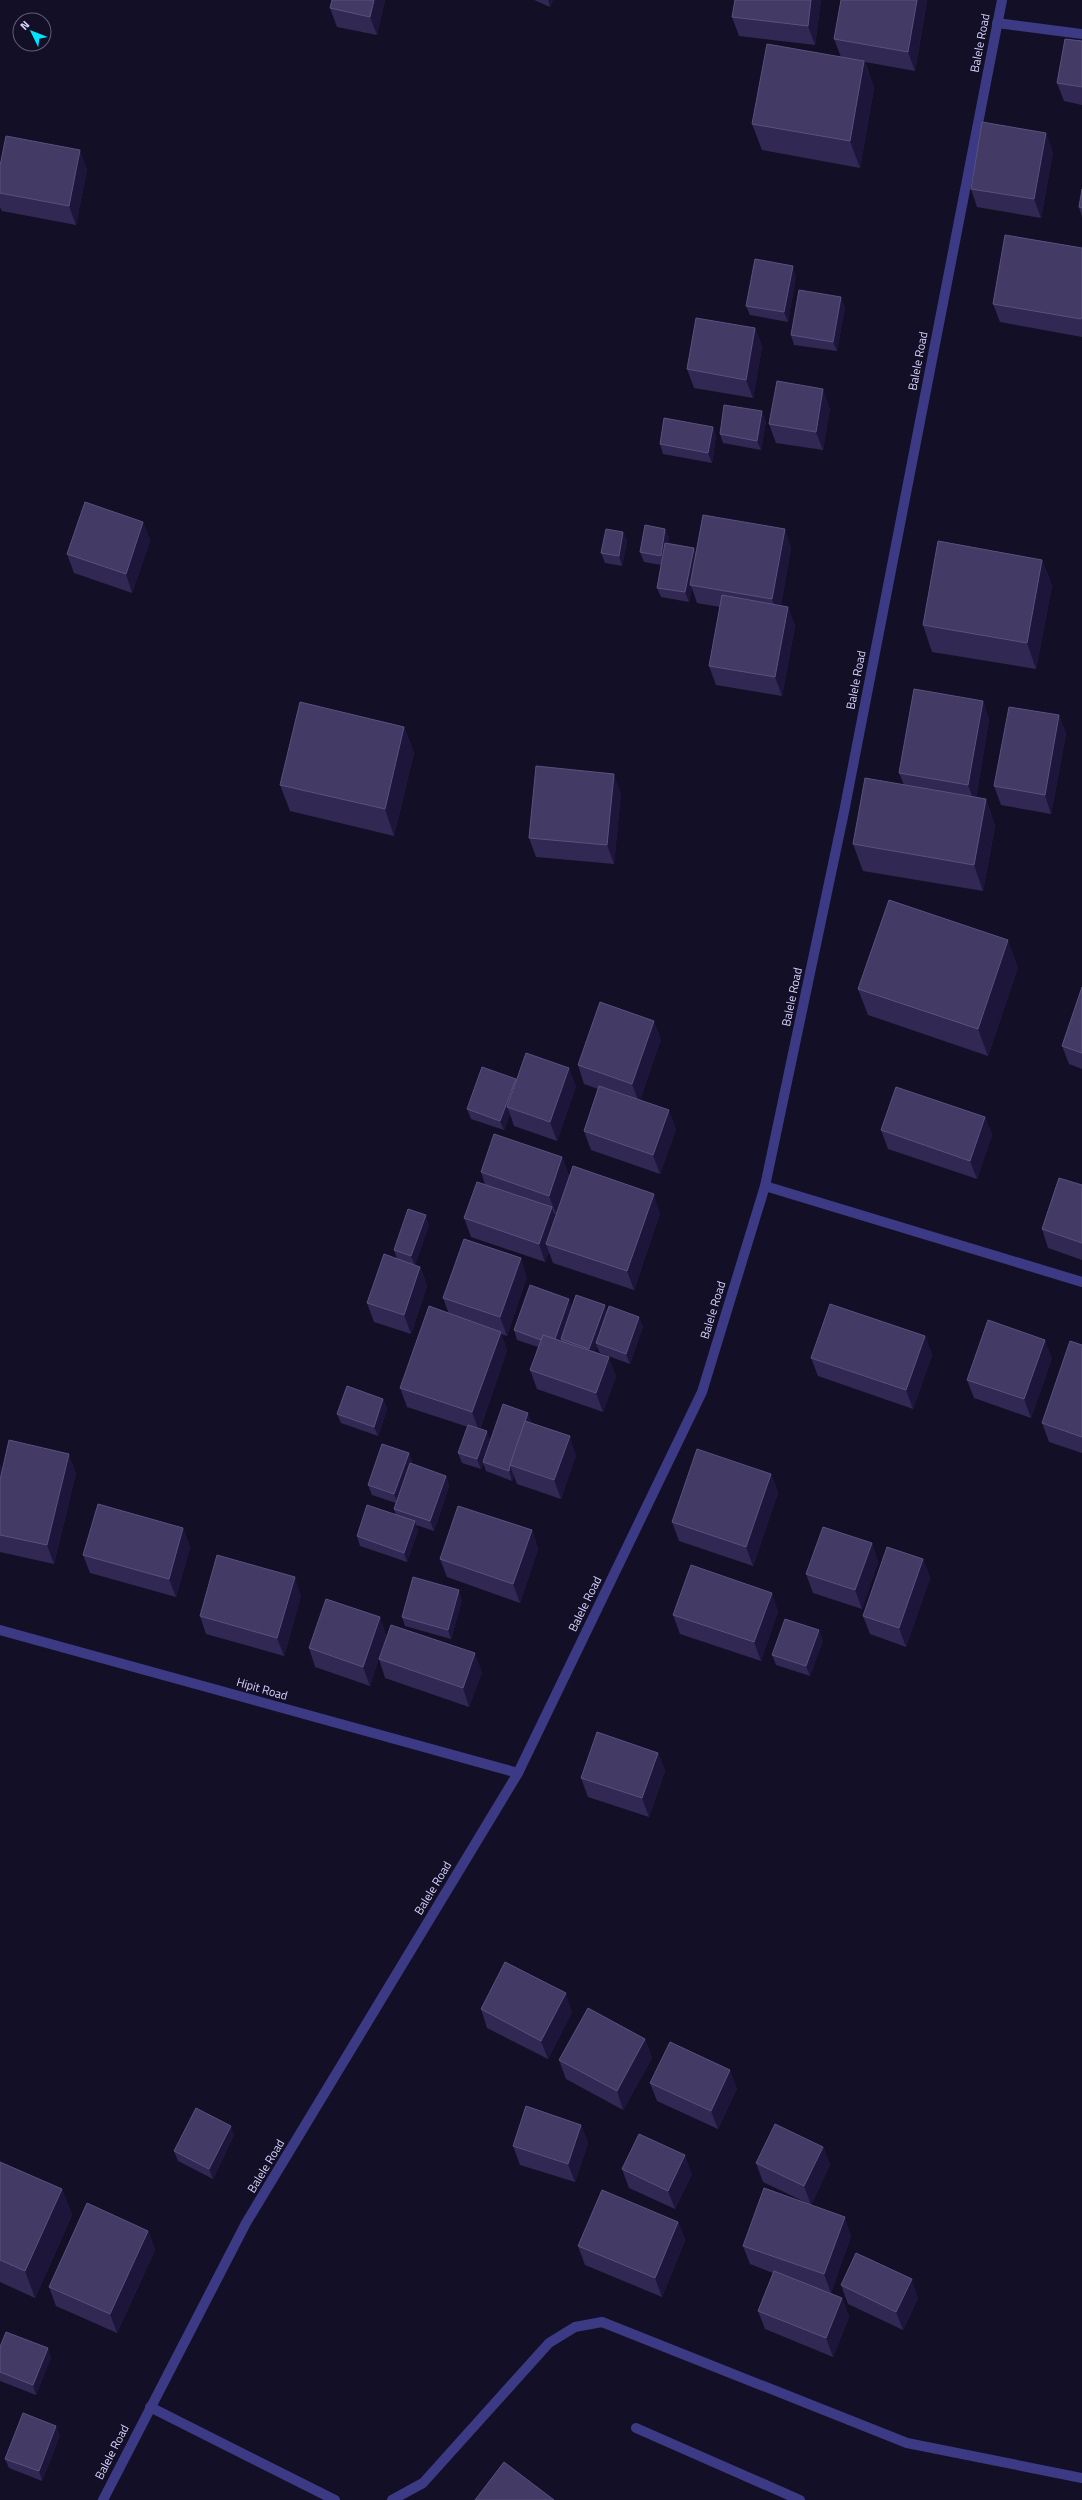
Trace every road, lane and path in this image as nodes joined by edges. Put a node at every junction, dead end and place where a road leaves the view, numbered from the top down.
1 (1002, 0) edge
2 (997, 23) junction
3 (1082, 34) edge
4 (765, 1186) junction
5 (1082, 1282) edge
6 (0, 1630) edge
7 (518, 1773) junction
8 (150, 2406) junction
9 (636, 2428) dead end
10 (1082, 2478) edge
11 (789, 2498) edge
12 (103, 2500) edge
13 (335, 2500) edge
14 (392, 2500) edge
15 (800, 2500) edge

1 - 2 street, Balele Road
2 - 3 street
2 - 4 street, Balele Road
4 - 5 street
4 - 7 street, Balele Road
6 - 7 street, Hipit Road
7 - 8 street, Balele Road
8 - 12 street, Balele Road
8 - 13 street
9 - 11 street
10 - 14 street
11 - 15 street

